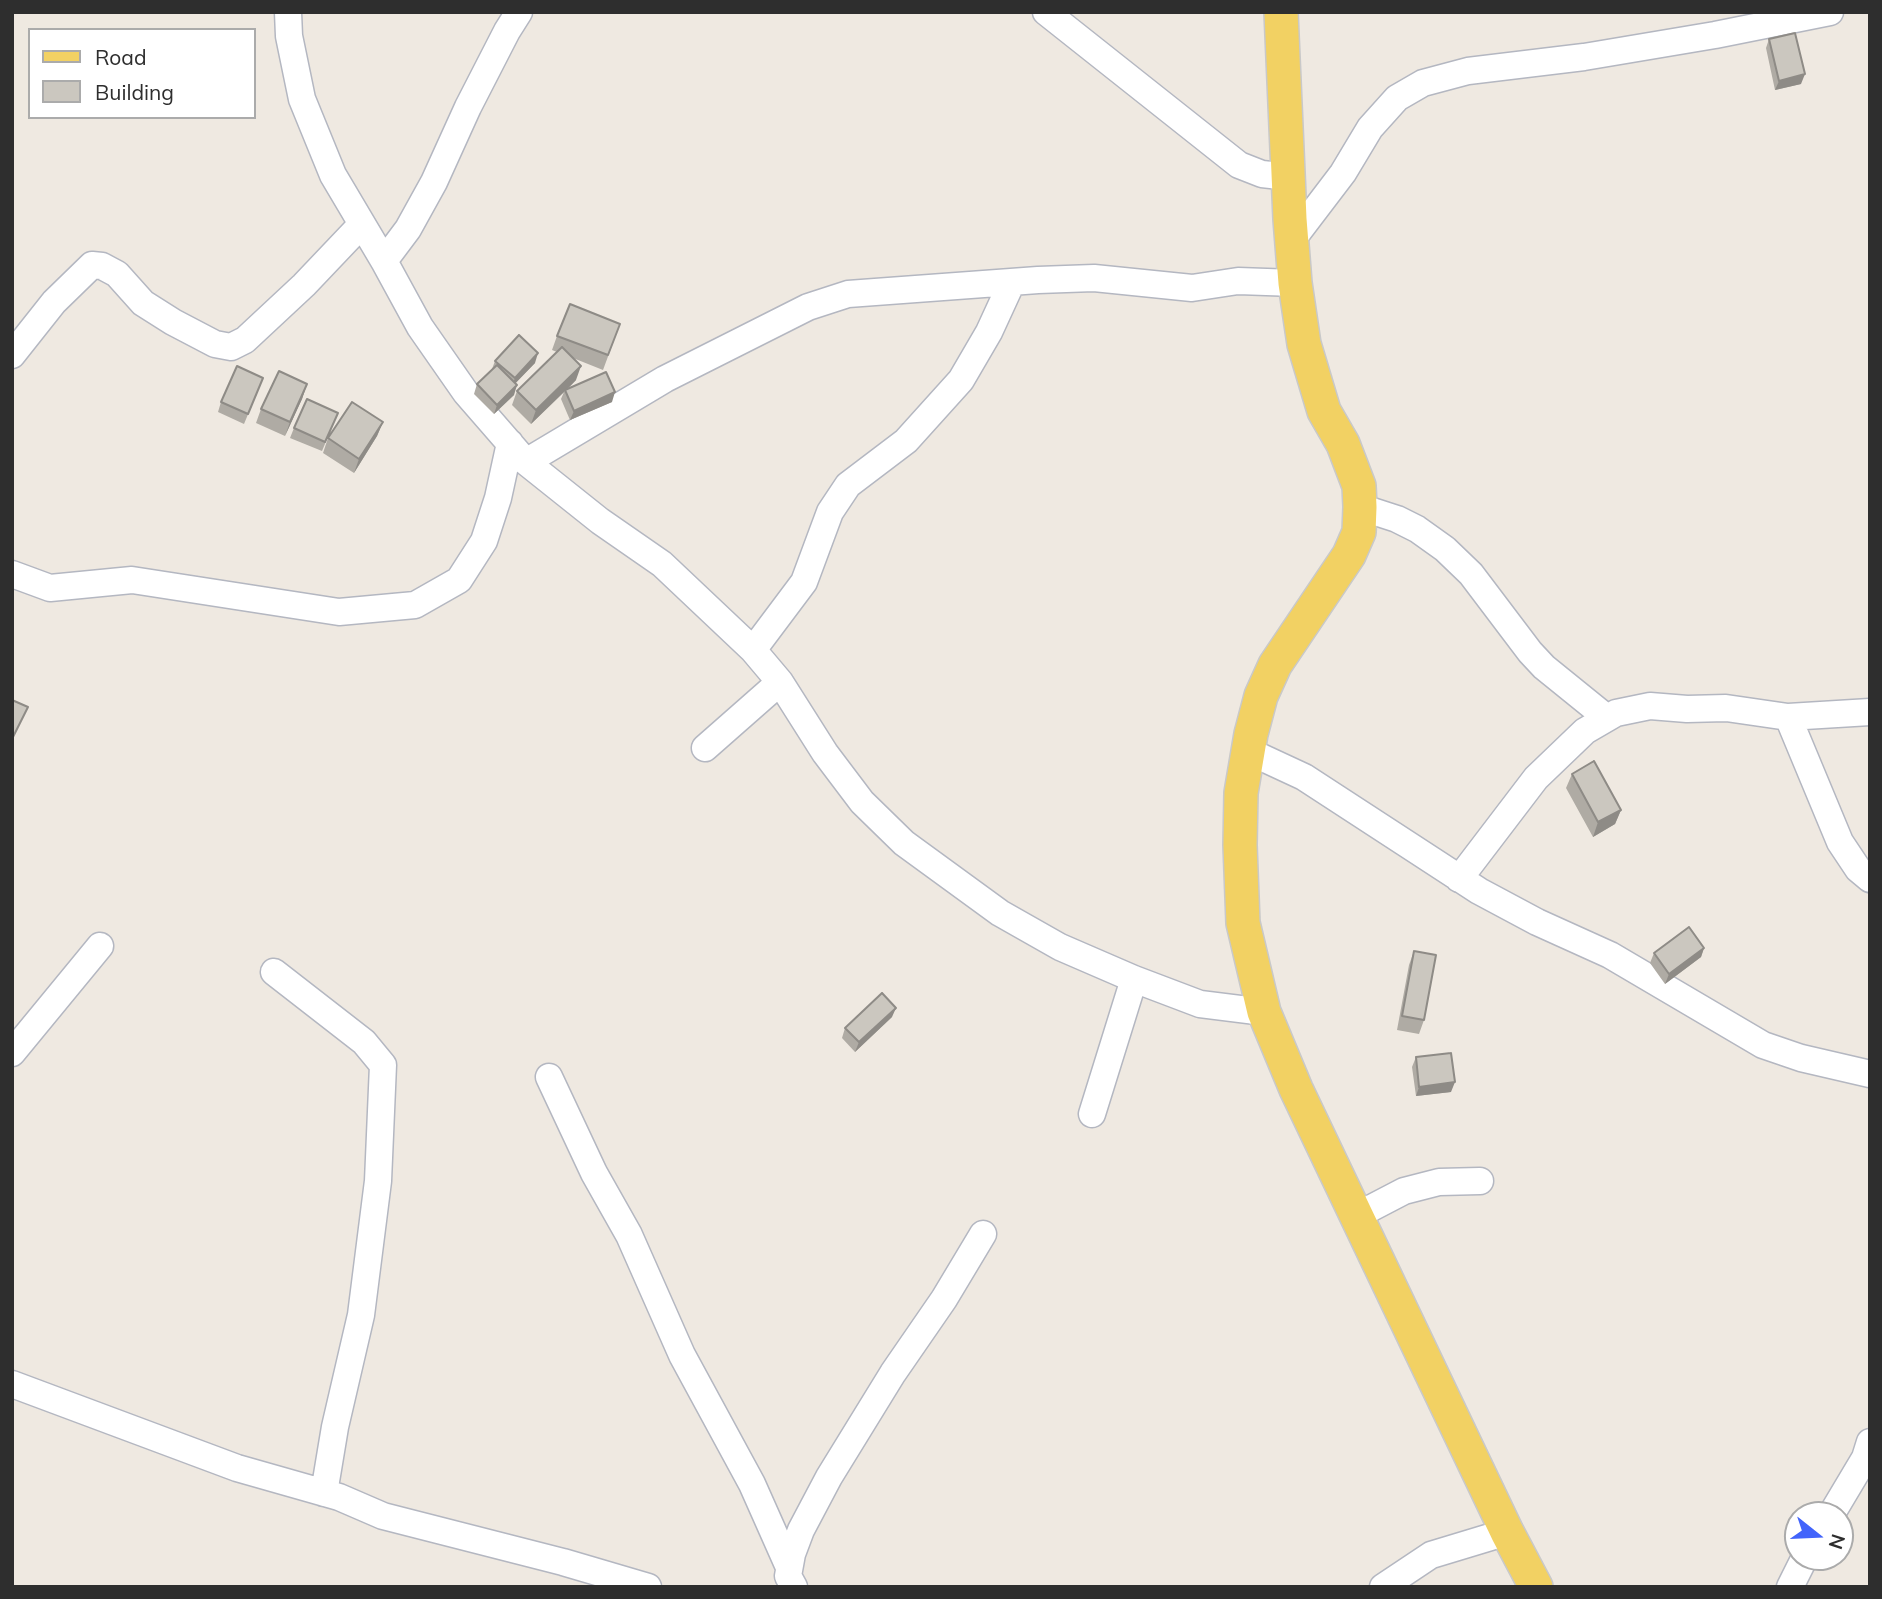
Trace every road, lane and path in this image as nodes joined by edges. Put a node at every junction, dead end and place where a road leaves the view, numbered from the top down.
1 (288, 12) edge
2 (519, 12) edge
3 (1046, 12) edge
4 (1281, 12) edge
5 (1830, 12) edge
6 (1289, 177) junction
7 (362, 224) junction
8 (1292, 240) junction
9 (384, 261) junction
10 (1012, 282) junction
11 (1295, 283) junction
12 (12, 355) edge
13 (518, 453) junction
14 (1360, 507) junction
15 (12, 574) edge
16 (753, 650) junction
17 (780, 682) junction
18 (1870, 712) edge
19 (1788, 717) junction
20 (1608, 718) junction
21 (705, 748) dead end
22 (1248, 751) junction
23 (1459, 878) junction
24 (1870, 879) edge
25 (100, 946) dead end
26 (274, 972) dead end
27 (1135, 979) junction
28 (1264, 1012) junction
29 (12, 1053) edge
30 (1870, 1074) edge
31 (549, 1077) dead end
32 (1092, 1114) dead end
33 (1480, 1181) dead end
34 (1356, 1216) junction
35 (983, 1234) dead end
36 (12, 1384) edge
37 (1868, 1451) edge
38 (324, 1493) junction
39 (1839, 1501) edge
40 (1507, 1532) junction
41 (1798, 1571) edge
42 (791, 1576) edge
43 (648, 1587) edge
44 (1383, 1587) edge
45 (1536, 1587) edge
46 (1790, 1587) edge

1 - 7 street
2 - 9 street
3 - 6 street
4 - 6 main road
5 - 8 street
6 - 8 main road
7 - 9 street
7 - 12 street
8 - 11 main road
9 - 13 street
10 - 11 street
10 - 13 street
10 - 16 street
11 - 14 main road
13 - 15 street
13 - 16 street
14 - 20 street
14 - 22 main road
16 - 17 street
17 - 21 street
17 - 27 street
18 - 19 street
19 - 20 street
19 - 24 street
20 - 23 street
22 - 23 street
22 - 28 main road
23 - 30 street
25 - 29 street
26 - 38 street
27 - 28 street
27 - 32 street
28 - 34 main road
31 - 42 street
33 - 34 street
34 - 40 main road
35 - 42 street
36 - 38 street
37 - 39 street
38 - 43 street
40 - 44 street
40 - 45 main road
41 - 46 street

